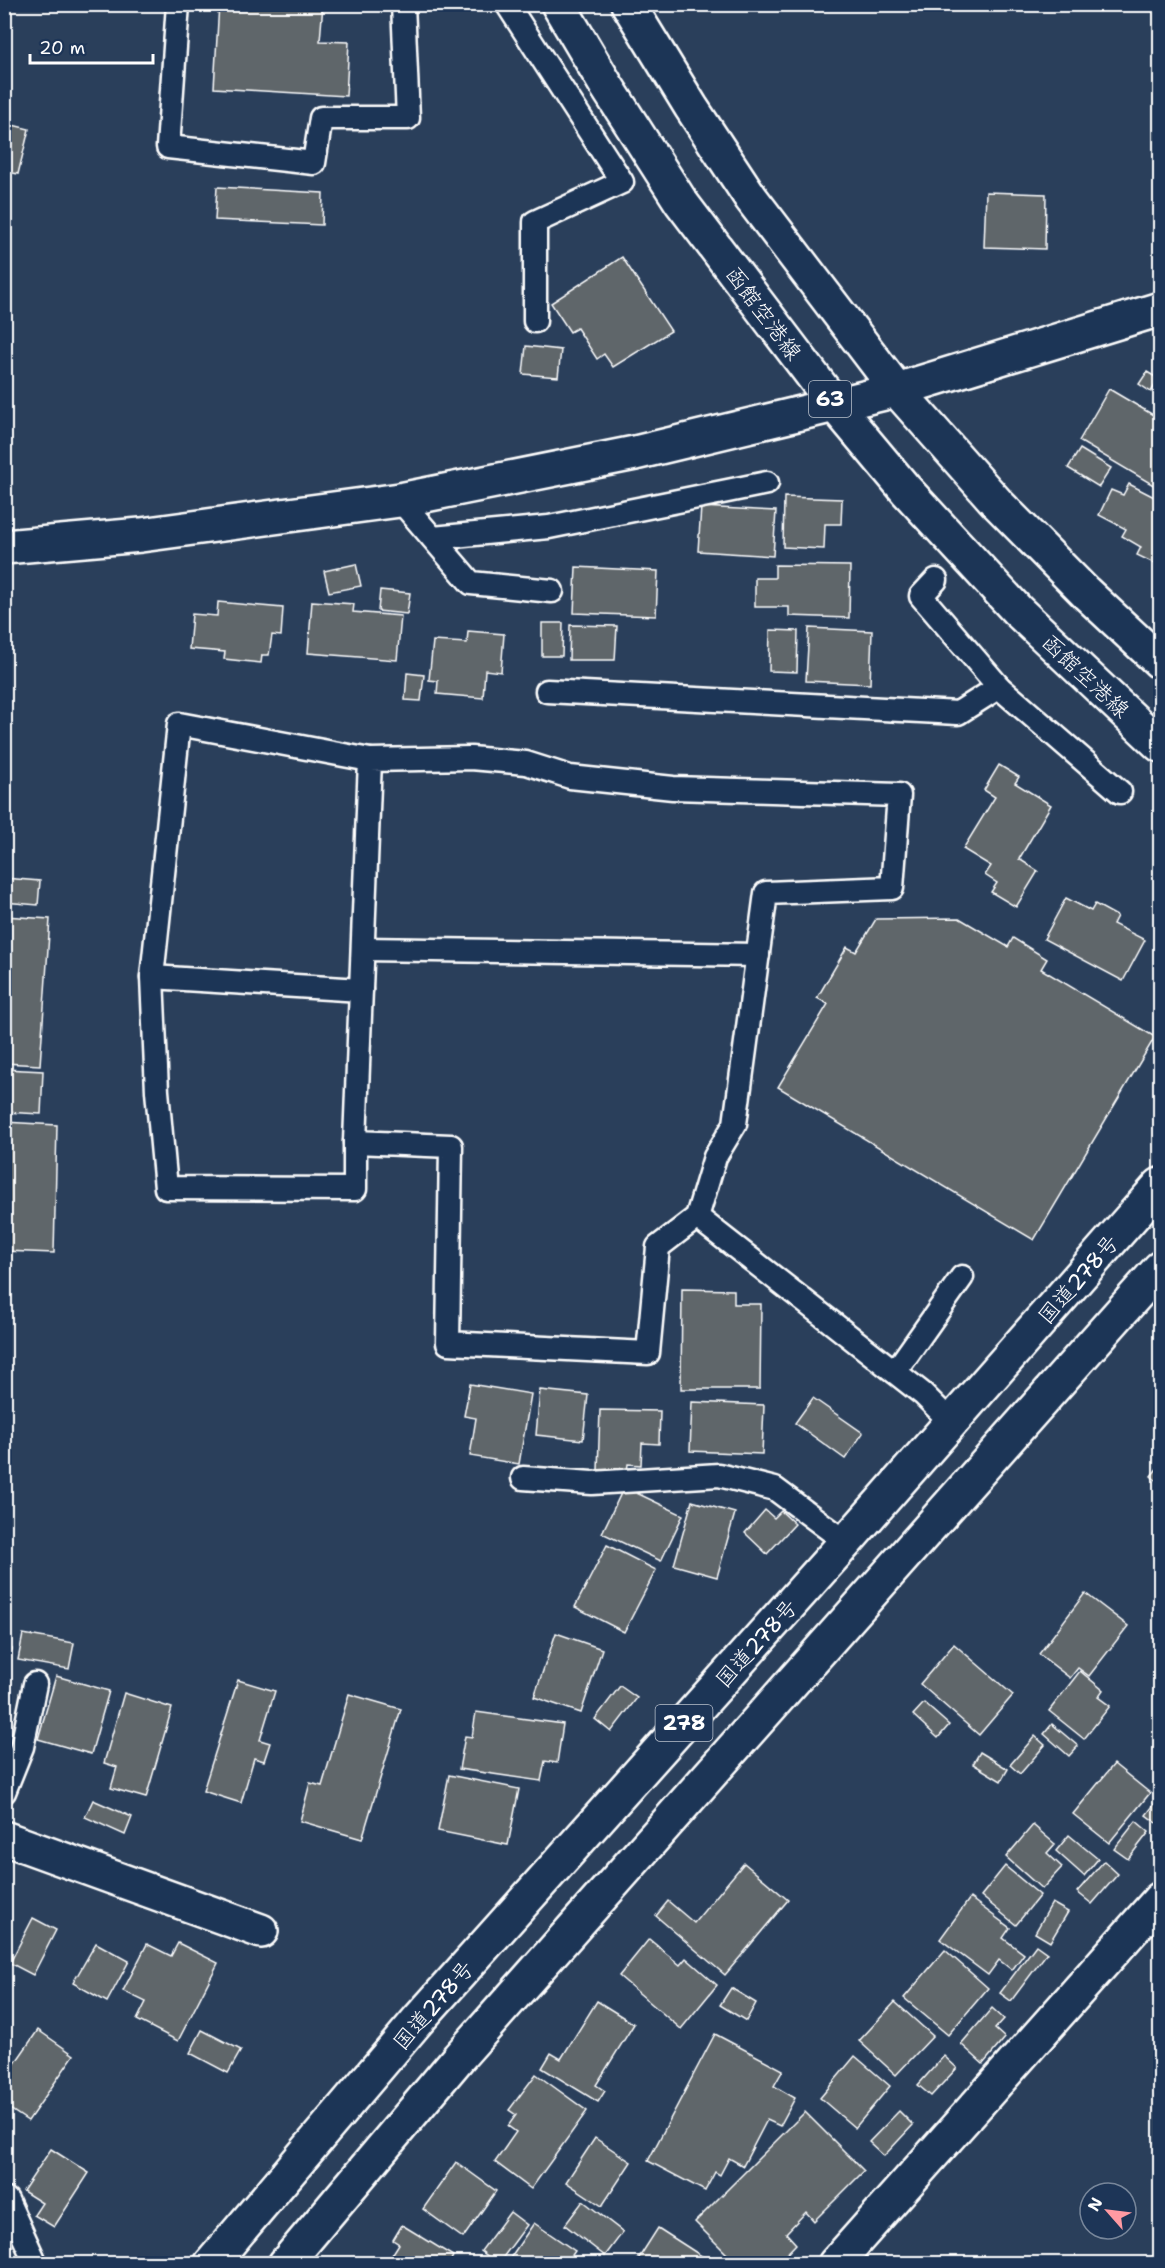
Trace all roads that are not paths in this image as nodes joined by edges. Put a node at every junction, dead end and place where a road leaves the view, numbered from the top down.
1 (178, 4) edge
2 (403, 4) edge
3 (507, 4) edge
4 (558, 4) edge
5 (628, 4) edge
6 (1161, 309) edge
7 (535, 321) dead end
8 (897, 390) junction
9 (834, 404) junction
10 (767, 483) dead end
11 (400, 500) junction
12 (433, 538) junction
13 (4, 547) edge
14 (936, 580) dead end
15 (552, 591) dead end
16 (1161, 662) edge
17 (999, 687) junction
18 (547, 692) dead end
19 (1161, 746) edge
20 (370, 760) junction
21 (1120, 792) dead end
22 (363, 949) junction
23 (758, 955) junction
24 (152, 977) junction
25 (361, 990) junction
26 (355, 1142) junction
27 (1161, 1185) edge
28 (697, 1217) junction
29 (1161, 1268) edge
30 (962, 1277) dead end
31 (895, 1372) junction
32 (951, 1423) junction
33 (524, 1478) dead end
34 (846, 1542) junction
35 (35, 1684) dead end
36 (4, 1792) edge
37 (4, 1838) edge
38 (1161, 1899) edge
39 (261, 1931) dead end
40 (7, 2200) dead end
41 (36, 2264) edge
42 (211, 2264) edge
43 (285, 2264) edge
44 (835, 2264) edge

1 - 2 lane
3 - 7 lane
4 - 9 main road, 函館空港線 / 63
5 - 8 main road, 63
6 - 8 main road
8 - 9 main road
8 - 16 main road, 63
9 - 11 main road
9 - 19 main road, 函館空港線 / 63
10 - 12 lane
11 - 12 lane
11 - 13 main road
12 - 15 lane
14 - 17 lane
17 - 18 lane
17 - 21 lane
20 - 22 lane
20 - 23 lane
20 - 24 lane
22 - 23 lane
22 - 25 lane
23 - 28 lane
24 - 25 lane
24 - 26 lane
25 - 26 lane
26 - 28 lane
27 - 32 main road, 国道278号 / 278
28 - 31 lane
29 - 43 main road, 278
30 - 31 lane
31 - 32 lane
32 - 34 main road, 国道278号 / 278
33 - 34 lane
34 - 42 main road, 国道278号 / 278
35 - 36 lane
37 - 39 main road
38 - 44 main road
40 - 41 lane

